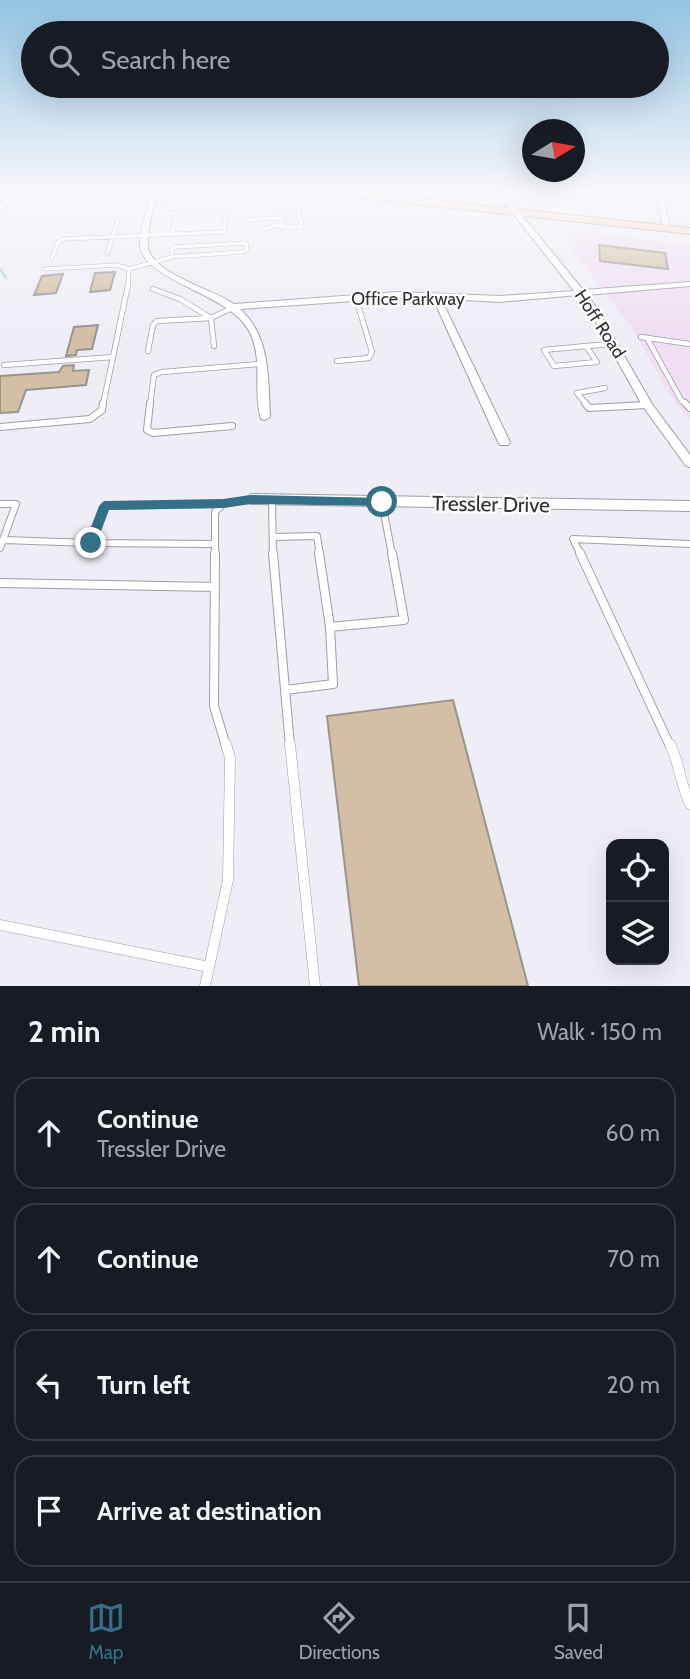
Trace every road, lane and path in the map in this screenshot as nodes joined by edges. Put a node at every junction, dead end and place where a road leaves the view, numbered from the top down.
1 (88, 238) edge
2 (113, 238) edge
3 (146, 238) edge
4 (535, 238) edge
5 (107, 254) dead end
6 (172, 257) junction
7 (52, 258) dead end
8 (152, 263) junction
9 (45, 269) dead end
10 (129, 269) junction
11 (690, 284) edge
12 (153, 289) dead end
13 (581, 293) junction
14 (442, 297) junction
15 (356, 298) junction
16 (234, 307) junction
17 (211, 318) junction
18 (614, 344) junction
19 (690, 344) edge
20 (214, 346) dead end
21 (586, 346) junction
22 (148, 351) dead end
23 (113, 357) junction
24 (337, 361) dead end
25 (260, 364) junction
26 (4, 365) dead end
27 (605, 388) dead end
28 (647, 405) junction
29 (690, 408) edge
30 (265, 417) dead end
31 (232, 426) dead end
32 (0, 427) edge
33 (504, 442) dead end
34 (690, 463) edge
35 (251, 499) joint
36 (272, 500) junction
37 (382, 502) junction
38 (223, 503) junction
39 (0, 504) edge
40 (690, 506) edge
41 (273, 537) junction
42 (91, 543) junction
43 (1, 544) edge
44 (215, 544) junction
45 (690, 544) edge
46 (0, 583) edge
47 (215, 587) junction
48 (330, 627) junction
49 (286, 690) junction
50 (690, 765) edge
51 (680, 766) junction
52 (690, 804) edge
53 (0, 925) edge
54 (209, 967) junction
55 (205, 986) edge
56 (315, 986) edge

1 - 7 lane
2 - 5 lane
3 - 8 street
4 - 13 street, Hoff Road
6 - 6 lane
6 - 8 lane
8 - 10 lane
8 - 16 street
9 - 10 lane
10 - 23 lane
11 - 13 street, Office Parkway
12 - 17 lane
13 - 14 street, Office Parkway
13 - 18 street, Hoff Road
14 - 15 street, Office Parkway
14 - 33 street
15 - 16 street, Office Parkway
15 - 24 lane
16 - 17 lane
16 - 25 street
17 - 20 lane
17 - 22 lane
18 - 21 lane
18 - 28 street, Hoff Road
19 - 29 lane
21 - 21 lane
23 - 26 lane
23 - 32 lane
25 - 30 street
25 - 31 lane
27 - 28 lane
28 - 34 street, Hoff Road
35 - 36 street, Tressler Drive
35 - 38 lane
36 - 37 street, Tressler Drive
36 - 41 lane
37 - 40 street, Tressler Drive
37 - 48 lane
38 - 42 lane
38 - 44 lane
39 - 43 lane
41 - 48 lane
41 - 49 lane
42 - 43 lane
42 - 44 lane
44 - 47 lane
45 - 51 lane
46 - 47 lane
47 - 54 lane
48 - 49 lane
49 - 56 lane
50 - 51 lane
51 - 52 lane
53 - 54 lane
54 - 55 lane

